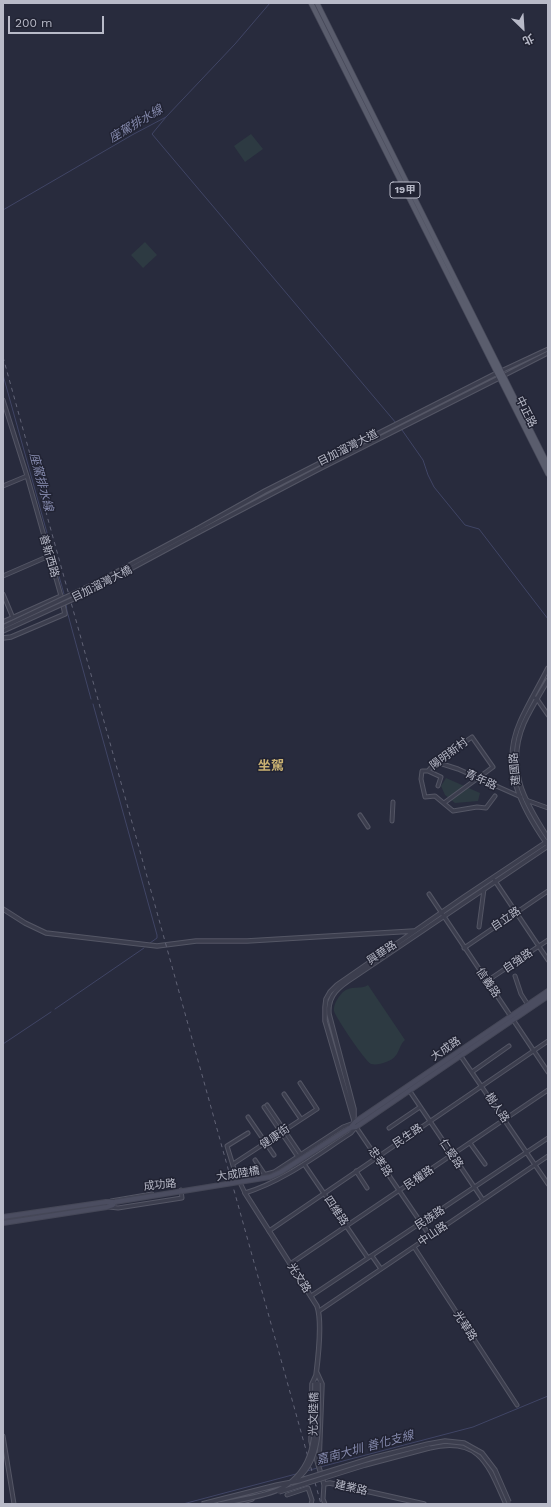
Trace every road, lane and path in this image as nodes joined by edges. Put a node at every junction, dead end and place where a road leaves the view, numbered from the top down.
1 (311, 3) edge
2 (317, 3) edge
3 (548, 349) edge
4 (548, 353) edge
5 (499, 375) junction
6 (3, 400) edge
7 (548, 465) edge
8 (548, 474) edge
9 (27, 476) junction
10 (3, 486) edge
11 (198, 531) junction
12 (49, 556) junction
13 (3, 576) edge
14 (3, 594) edge
15 (61, 596) junction
16 (13, 618) junction
17 (3, 622) edge
18 (3, 627) edge
19 (3, 631) edge
20 (3, 638) edge
21 (548, 668) edge
22 (548, 680) edge
23 (533, 697) junction
24 (537, 699) junction
25 (548, 715) edge
26 (436, 762) junction
27 (428, 771) junction
28 (478, 779) junction
29 (438, 786) dead end
30 (495, 796) dead end
31 (519, 797) junction
32 (524, 799) junction
33 (394, 802) dead end
34 (444, 802) junction
35 (548, 808) edge
36 (360, 815) dead end
37 (392, 821) dead end
38 (368, 827) dead end
39 (548, 838) edge
40 (547, 844) edge
41 (494, 880) junction
42 (484, 888) junction
43 (548, 891) edge
44 (428, 894) dead end
45 (3, 909) edge
46 (516, 912) junction
47 (442, 914) junction
48 (479, 927) dead end
49 (414, 931) junction
50 (548, 940) edge
51 (539, 946) junction
52 (464, 948) junction
53 (548, 960) edge
54 (515, 976) dead end
55 (487, 981) junction
56 (548, 991) edge
57 (548, 996) edge
58 (528, 1005) junction
59 (512, 1018) junction
60 (548, 1041) edge
61 (509, 1046) dead end
62 (534, 1050) junction
63 (460, 1054) junction
64 (472, 1072) junction
65 (548, 1072) edge
66 (300, 1083) dead end
67 (482, 1086) junction
68 (408, 1089) junction
69 (548, 1090) edge
70 (284, 1094) dead end
71 (266, 1106) dead end
72 (420, 1107) junction
73 (248, 1117) dead end
74 (301, 1119) junction
75 (504, 1120) junction
76 (430, 1121) junction
77 (355, 1125) junction
78 (350, 1128) joint
79 (389, 1128) dead end
80 (283, 1132) junction
81 (248, 1133) dead end
82 (548, 1138) edge
83 (266, 1143) junction
84 (470, 1143) junction
85 (527, 1153) junction
86 (274, 1155) dead end
87 (452, 1155) junction
88 (299, 1156) junction
89 (548, 1156) edge
90 (377, 1157) junction
91 (255, 1160) dead end
92 (233, 1164) junction
93 (304, 1164) junction
94 (485, 1164) dead end
95 (535, 1165) junction
96 (356, 1171) junction
97 (265, 1175) junction
98 (237, 1178) junction
99 (548, 1184) edge
100 (367, 1188) dead end
101 (475, 1188) junction
102 (400, 1191) junction
103 (245, 1193) junction
104 (324, 1193) junction
105 (483, 1200) junction
106 (106, 1202) junction
107 (115, 1202) junction
108 (107, 1207) junction
109 (3, 1218) edge
110 (3, 1223) edge
111 (421, 1223) junction
112 (346, 1227) junction
113 (269, 1231) junction
114 (430, 1236) junction
115 (414, 1247) junction
116 (372, 1256) junction
117 (368, 1258) junction
118 (290, 1264) junction
119 (381, 1269) junction
120 (310, 1296) junction
121 (319, 1311) junction
122 (317, 1374) junction
123 (316, 1383) junction
124 (517, 1405) dead end
125 (3, 1436) edge
126 (319, 1448) junction
127 (314, 1450) junction
128 (320, 1464) junction
129 (324, 1484) junction
130 (278, 1492) junction
131 (287, 1495) dead end
132 (508, 1503) edge
133 (14, 1504) edge
134 (202, 1504) edge
135 (220, 1504) edge
136 (234, 1504) edge
137 (311, 1504) edge
138 (325, 1504) edge
139 (424, 1504) edge

1 - 5 main road, 19甲
2 - 5 main road, 19甲
3 - 5 street
4 - 5 street
5 - 7 main road, 中正路 / 19甲
5 - 8 main road, 中正路 / 19甲
5 - 11 street, 目加溜灣大道
5 - 11 street, 目加溜灣大道
6 - 9 street, 善新西路
9 - 10 street
9 - 12 street, 善新西路
11 - 18 street, 目加溜灣大橋, bridge
11 - 19 street, 目加溜灣大橋, bridge
12 - 13 street
12 - 15 street, 善新西路
14 - 16 street
15 - 16 street
15 - 20 street
16 - 17 street
21 - 23 street, 建國路
22 - 24 street, 建國路
23 - 24 street
23 - 31 street, 建國路
24 - 25 street
24 - 32 street, 建國路
26 - 27 street, 陽明新村
26 - 28 street, 青年路
26 - 28 street, 陽明新村
27 - 29 street
27 - 34 street, 陽明新村
28 - 31 street, 青年路
28 - 34 street, 陽明新村
30 - 34 street, 陽明新村
31 - 32 street, 青年路
31 - 40 street, 建國路
32 - 35 street, 青年路
32 - 39 street, 建國路
33 - 37 street
36 - 38 street
40 - 41 street, 興華路
41 - 42 street, 興華路
41 - 46 street
41 - 47 street, 興華路
42 - 47 street, 興華路
42 - 48 street
43 - 46 street, 自立路
44 - 47 street, 信義路
45 - 49 street
46 - 51 street
46 - 52 street, 自立路
47 - 49 street, 興華路
47 - 52 street, 信義路
47 - 77 street, 興華路
49 - 77 street, 興華路
50 - 51 street, 自強路
51 - 53 street
51 - 55 street, 自強路
52 - 55 street, 信義路
54 - 58 street
55 - 59 street, 信義路
56 - 58 main road, 大成路
57 - 59 main road, 大成路
58 - 59 main road, 大成路
59 - 62 street, 信義路
59 - 63 main road, 大成路
60 - 62 street, 民生路
61 - 64 street
62 - 65 street, 信義路
62 - 67 street, 民生路
63 - 64 street, 樹人路
63 - 68 main road, 大成路
64 - 67 street, 樹人路
66 - 74 street, 健康街
67 - 75 street, 樹人路
67 - 76 street, 民生路
68 - 72 street, 仁愛路
68 - 77 main road, 大成路
69 - 75 street, 民權路
70 - 74 street
71 - 80 street
72 - 76 street, 仁愛路
72 - 79 street
73 - 83 street
74 - 80 street, 健康街
75 - 84 street, 民權路
75 - 85 street, 樹人路
76 - 87 street, 仁愛路
76 - 90 street, 民生路
77 - 78 main road, 大成路
77 - 88 street, 大成路
77 - 90 street, 忠孝路
77 - 93 street, 大成路
78 - 107 main road, 大成陸橋, bridge
80 - 83 street, 健康街
80 - 88 street
81 - 92 street
82 - 85 street, 民族路
83 - 86 street
83 - 92 street, 健康街
84 - 87 street, 民權路
84 - 94 street
85 - 95 street, 樹人路
85 - 101 street, 民族路
87 - 101 street, 仁愛路
87 - 102 street, 民權路
88 - 97 street, 大成路
89 - 95 street, 中山路
90 - 96 street, 民生路
90 - 102 street, 忠孝路
91 - 97 street
92 - 98 street
93 - 103 street, 大成路
93 - 104 street, 四維路
95 - 99 street, 樹人路
95 - 105 street, 中山路
96 - 100 street
96 - 104 street, 民生路
97 - 98 street, 大成路
98 - 103 street
101 - 105 street, 仁愛路
101 - 111 street, 民族路
102 - 111 street, 忠孝路
102 - 112 street, 民權路
103 - 113 street, 光文路
104 - 112 street, 四維路
104 - 113 street, 民生路
105 - 114 street, 中山路
106 - 107 main road, 成功路
106 - 108 street, 成功路
106 - 109 main road, 成功路
107 - 108 main road, 成功路
108 - 110 main road, 成功路
111 - 114 street, 忠孝路
111 - 116 street, 民族路
112 - 117 street, 四維路
112 - 118 street, 民權路
113 - 118 street, 光文路
114 - 115 street, 中山路
115 - 119 street, 中山路
115 - 124 street, 光華路
116 - 117 street, 民族路
116 - 119 street
117 - 120 street, 民族路
118 - 120 street, 光文路
119 - 121 street, 中山路
120 - 121 street, 光文路
121 - 122 street
122 - 123 street
122 - 126 street
122 - 127 street
123 - 130 street, 光文陸橋, bridge
123 - 135 street, 光文陸橋, bridge
125 - 133 street
126 - 127 street
126 - 128 street
127 - 128 street
128 - 129 street
129 - 138 street
129 - 139 street, 建業路
130 - 132 street, bridge
130 - 136 street, 光文陸橋, bridge
131 - 137 street
132 - 134 street, bridge

